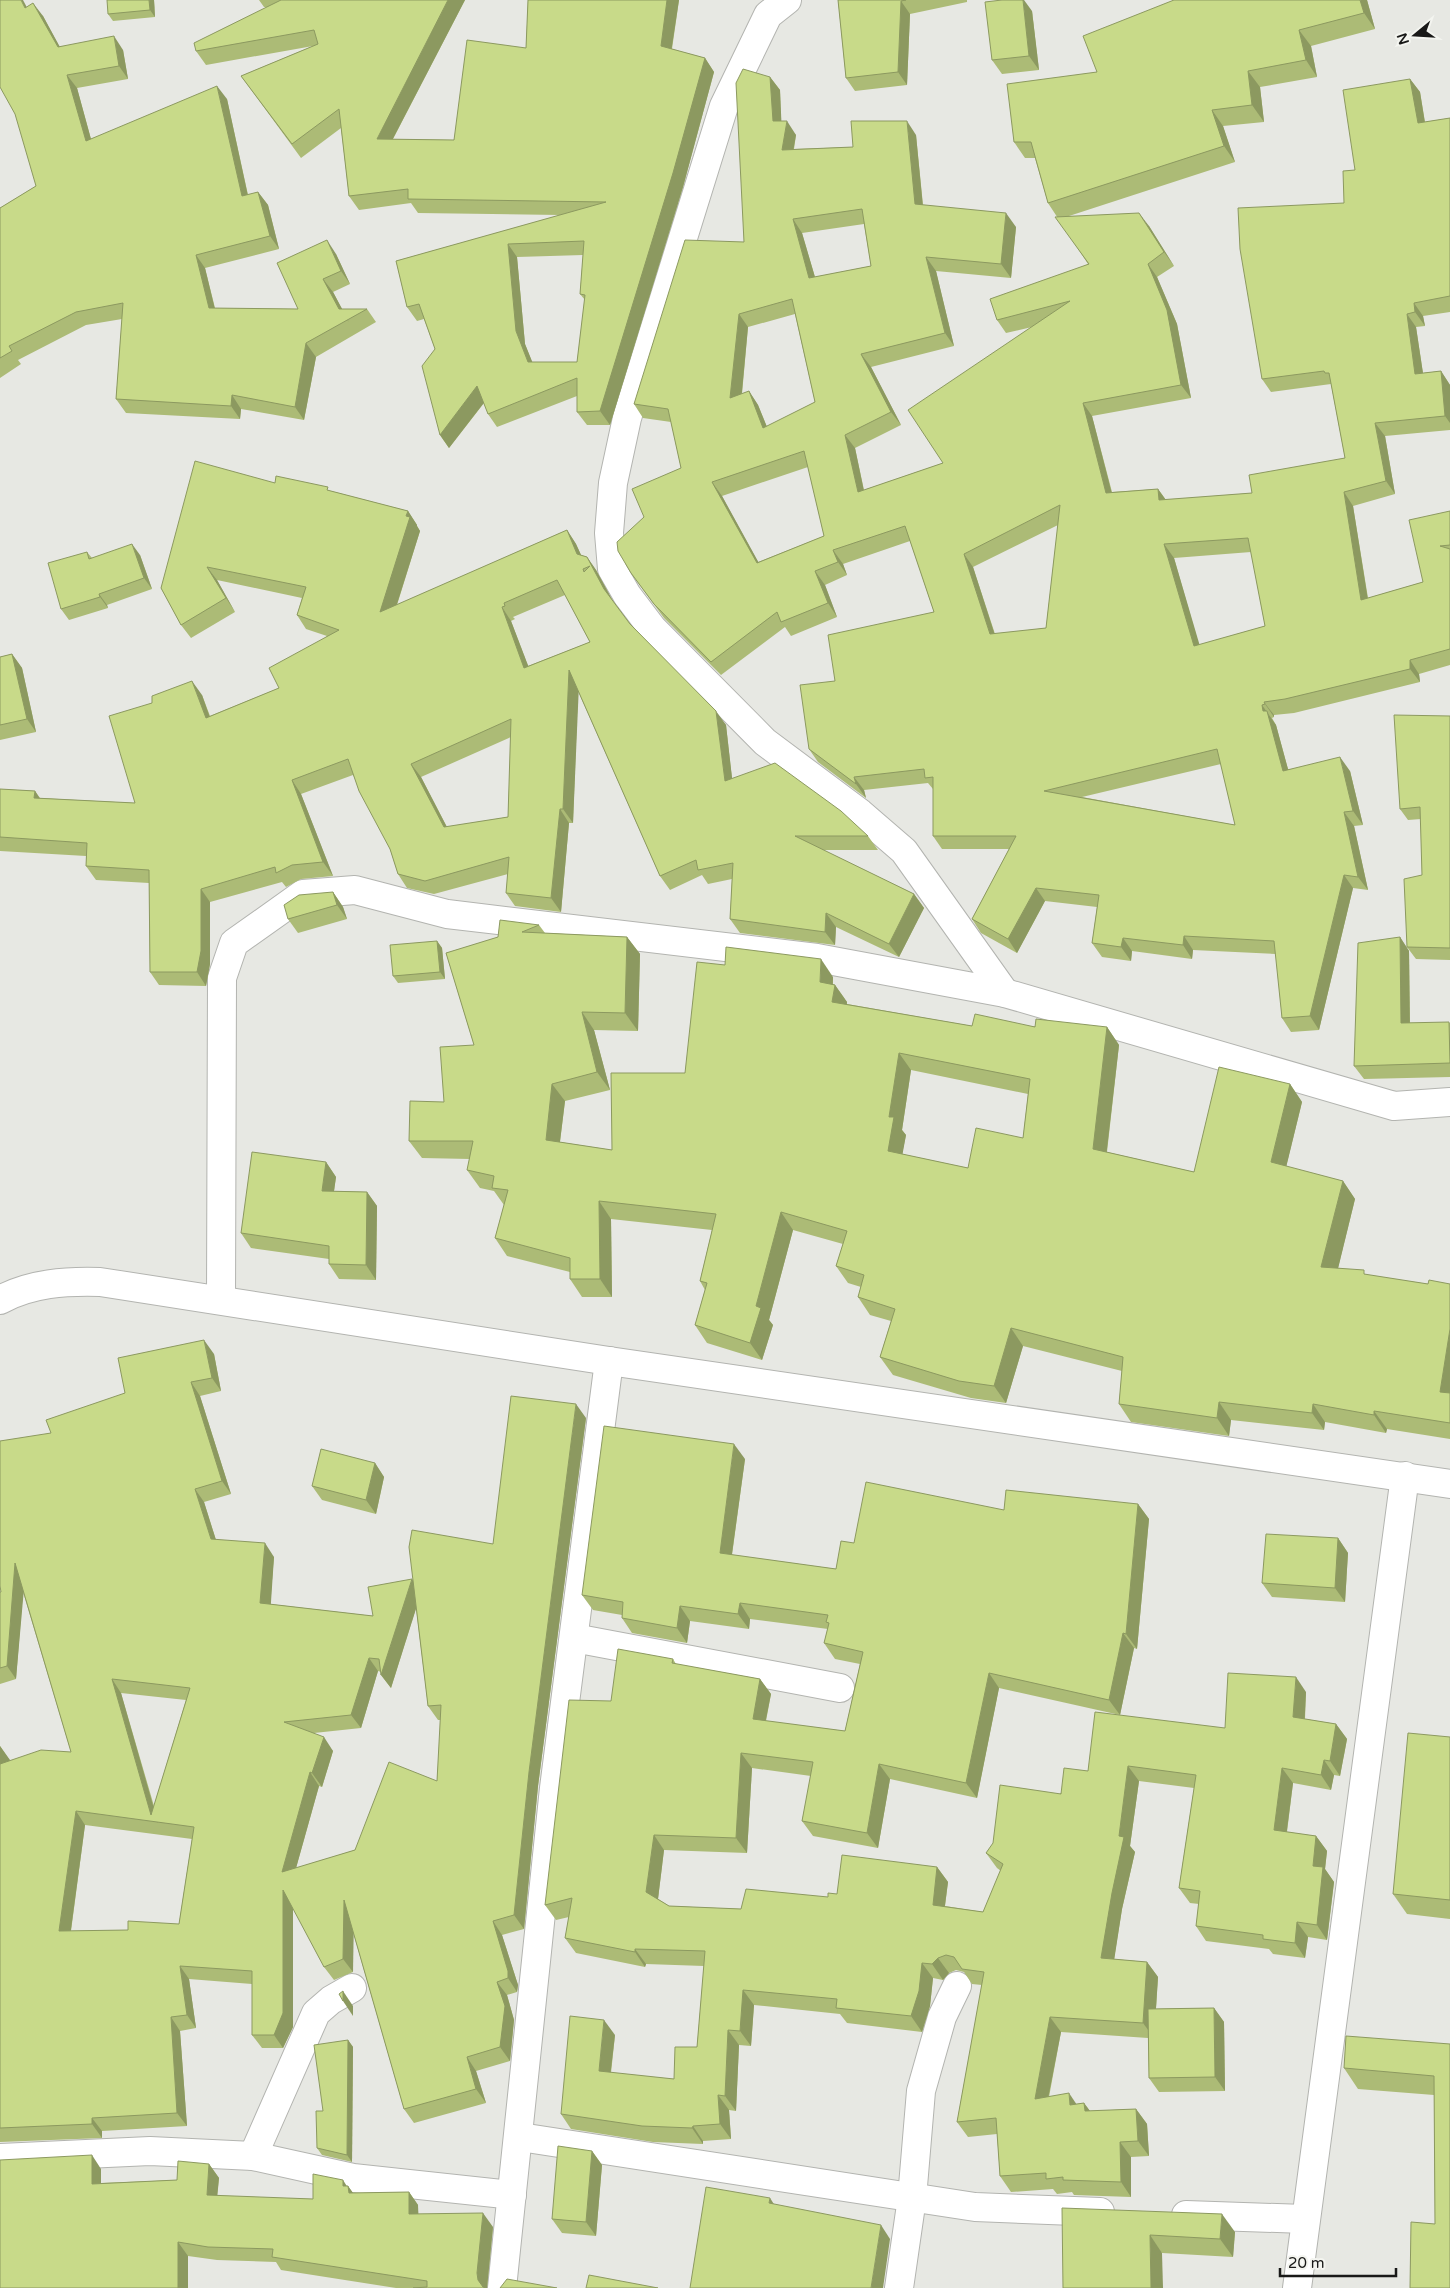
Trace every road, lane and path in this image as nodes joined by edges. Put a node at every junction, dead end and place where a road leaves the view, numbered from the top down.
1 (787, 0) edge
2 (1005, 993) junction
3 (1450, 1102) edge
4 (0, 1300) edge
5 (221, 1300) junction
6 (609, 1361) junction
7 (1405, 1476) junction
8 (1450, 1484) edge
9 (574, 1638) junction
10 (840, 1688) dead end
11 (957, 1986) dead end
12 (352, 1988) dead end
13 (520, 2137) junction
14 (253, 2156) junction
15 (0, 2158) edge
16 (512, 2195) junction
17 (912, 2198) junction
18 (1120, 2212) edge
19 (1159, 2214) edge
20 (1305, 2219) junction
21 (502, 2288) edge
22 (899, 2288) edge
23 (1297, 2288) edge

1 - 2 street
2 - 3 street
2 - 5 street
4 - 5 street
5 - 6 street
6 - 7 street
6 - 9 street
7 - 8 street
7 - 20 street
9 - 10 street
9 - 13 street
11 - 17 street
12 - 14 street
13 - 16 street
13 - 17 street
14 - 15 street
14 - 16 street
16 - 21 street
17 - 18 street
17 - 22 street
19 - 20 street
20 - 23 street

